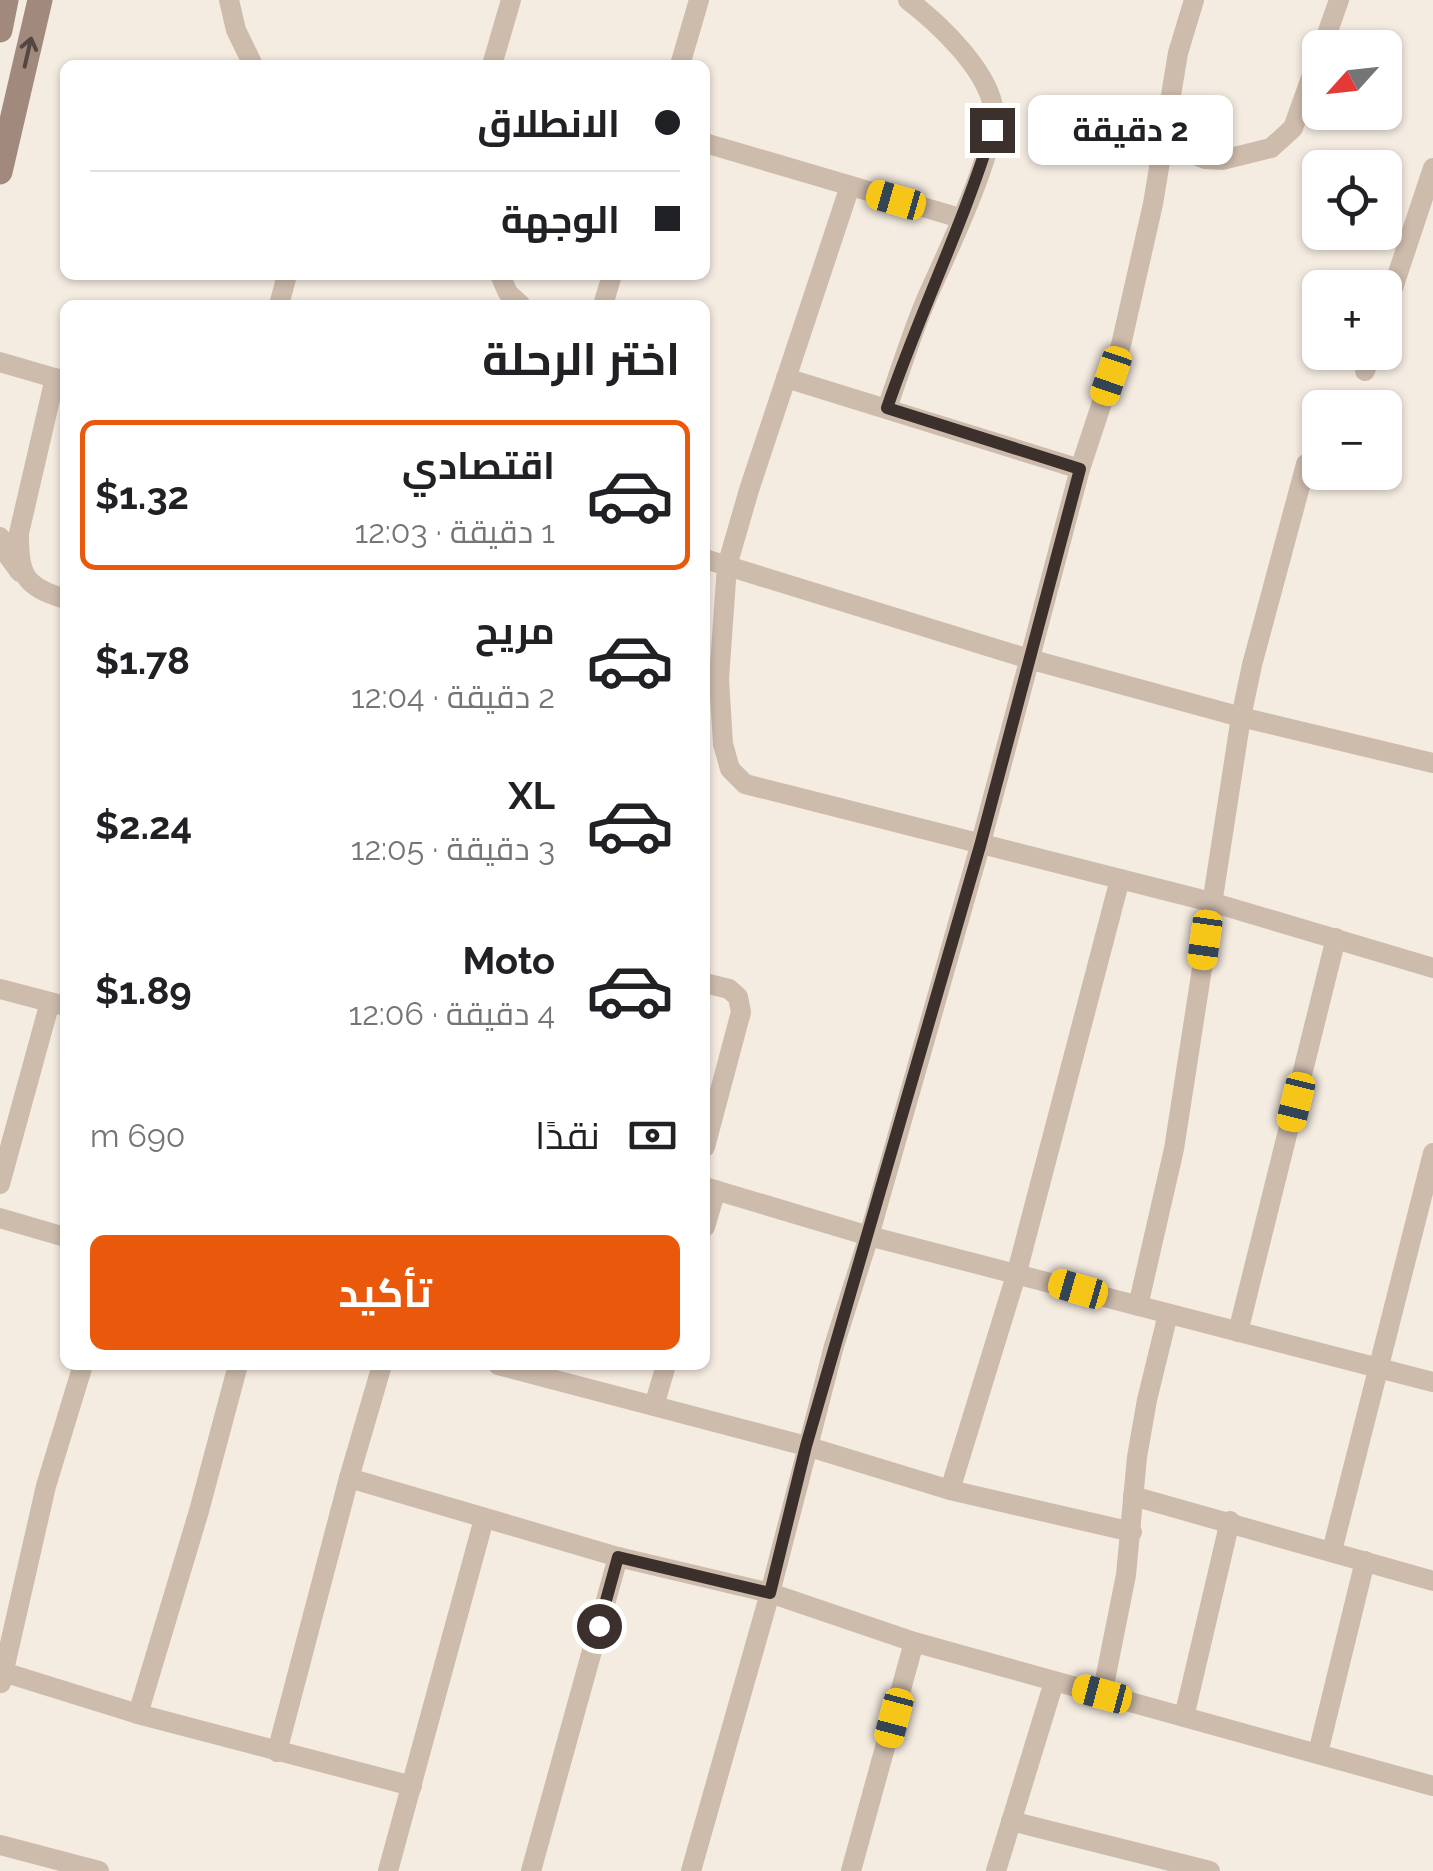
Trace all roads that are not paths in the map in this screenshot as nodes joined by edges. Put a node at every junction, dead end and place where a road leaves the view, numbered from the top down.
1 (6, 0) edge
2 (40, 0) edge
3 (229, 0) edge
4 (511, 0) edge
5 (699, 0) edge
6 (908, 0) edge
7 (1194, 0) edge
8 (1338, 0) edge
9 (0, 30) edge
10 (1328, 30) edge
11 (251, 60) edge
12 (493, 60) edge
13 (681, 60) edge
14 (1302, 103) edge
15 (710, 144) edge
16 (1165, 144) junction
17 (1433, 168) edge
18 (0, 172) edge
19 (850, 186) junction
20 (960, 218) junction
21 (1399, 270) edge
22 (0, 362) edge
23 (786, 378) junction
24 (60, 380) edge
25 (887, 408) junction
26 (1080, 469) junction
27 (1302, 479) edge
28 (0, 536) edge
29 (710, 561) edge
30 (727, 566) junction
31 (28, 582) junction
32 (60, 597) edge
33 (1029, 658) junction
34 (1241, 717) junction
35 (1433, 762) edge
36 (980, 846) junction
37 (1120, 879) junction
38 (1211, 902) junction
39 (1336, 938) junction
40 (1433, 968) edge
41 (710, 984) edge
42 (0, 988) edge
43 (57, 1004) edge
44 (710, 1128) edge
45 (1433, 1153) edge
46 (0, 1184) edge
47 (710, 1188) edge
48 (0, 1218) edge
49 (60, 1236) edge
50 (868, 1236) junction
51 (1016, 1272) junction
52 (1138, 1306) junction
53 (1168, 1314) junction
54 (1238, 1332) junction
55 (1379, 1368) junction
56 (81, 1370) edge
57 (237, 1370) edge
58 (381, 1370) edge
59 (529, 1370) edge
60 (665, 1370) edge
61 (1433, 1382) edge
62 (654, 1406) junction
63 (806, 1446) junction
64 (349, 1478) junction
65 (950, 1490) junction
66 (1133, 1496) junction
67 (484, 1519) junction
68 (1230, 1521) junction
69 (1132, 1532) junction
70 (1332, 1552) junction
71 (618, 1557) junction
72 (1365, 1561) junction
73 (1433, 1580) edge
74 (770, 1593) junction
75 (914, 1642) junction
76 (2, 1676) edge
77 (1054, 1682) junction
78 (1102, 1694) junction
79 (138, 1714) junction
80 (1184, 1717) junction
81 (278, 1752) junction
82 (1318, 1753) junction
83 (412, 1786) junction
84 (1433, 1786) edge
85 (1012, 1821) junction
86 (0, 1844) edge
87 (100, 1871) edge
88 (388, 1871) edge
89 (531, 1871) edge
90 (691, 1871) edge
91 (852, 1871) edge
92 (996, 1871) edge
93 (1210, 1871) edge

1 - 9 main road
18 -> 2 main road
3 - 11 street
4 - 12 street
5 - 13 street
6 - 20 street
7 - 16 street
8 - 10 street
14 - 16 street
15 - 19 street
16 - 26 street
17 - 21 street
19 - 20 street
19 - 23 street
20 - 25 street
22 - 24 street
23 - 25 street
23 - 30 street
24 - 31 street
25 - 26 street
26 - 33 street
27 - 34 street
28 - 31 street
29 - 30 street
30 - 33 street
30 - 36 street
31 - 32 street
33 - 34 street
33 - 36 street
34 - 35 street
34 - 38 street
36 - 37 street
36 - 50 street
37 - 38 street
37 - 51 street
38 - 39 street
38 - 52 street
39 - 40 street
39 - 54 street
41 - 44 street
42 - 43 street
43 - 46 street
45 - 55 street
47 - 50 street
48 - 49 street
50 - 51 street
50 - 63 street
51 - 52 street
51 - 65 street
52 - 53 street
53 - 54 street
53 - 66 street
54 - 55 street
55 - 61 street
55 - 70 street
56 - 76 street
57 - 79 street
58 - 64 street
59 - 62 street
60 - 62 street
62 - 63 street
63 - 65 street
63 - 74 street
64 - 67 street
64 - 81 street
65 - 69 street
66 - 68 street
66 - 69 street
67 - 71 street
67 - 83 street
68 - 70 street
68 - 80 street
69 - 78 street
70 - 72 street
71 - 74 street
71 - 89 street
72 - 73 street
72 - 82 street
74 - 75 street
74 - 90 street
75 - 77 street
75 - 91 street
76 - 79 street
77 - 78 street
77 - 85 street
78 - 80 street
79 - 81 street
80 - 82 street
81 - 83 street
82 - 84 street
83 - 88 street
85 - 92 street
85 - 93 street
86 - 87 street

